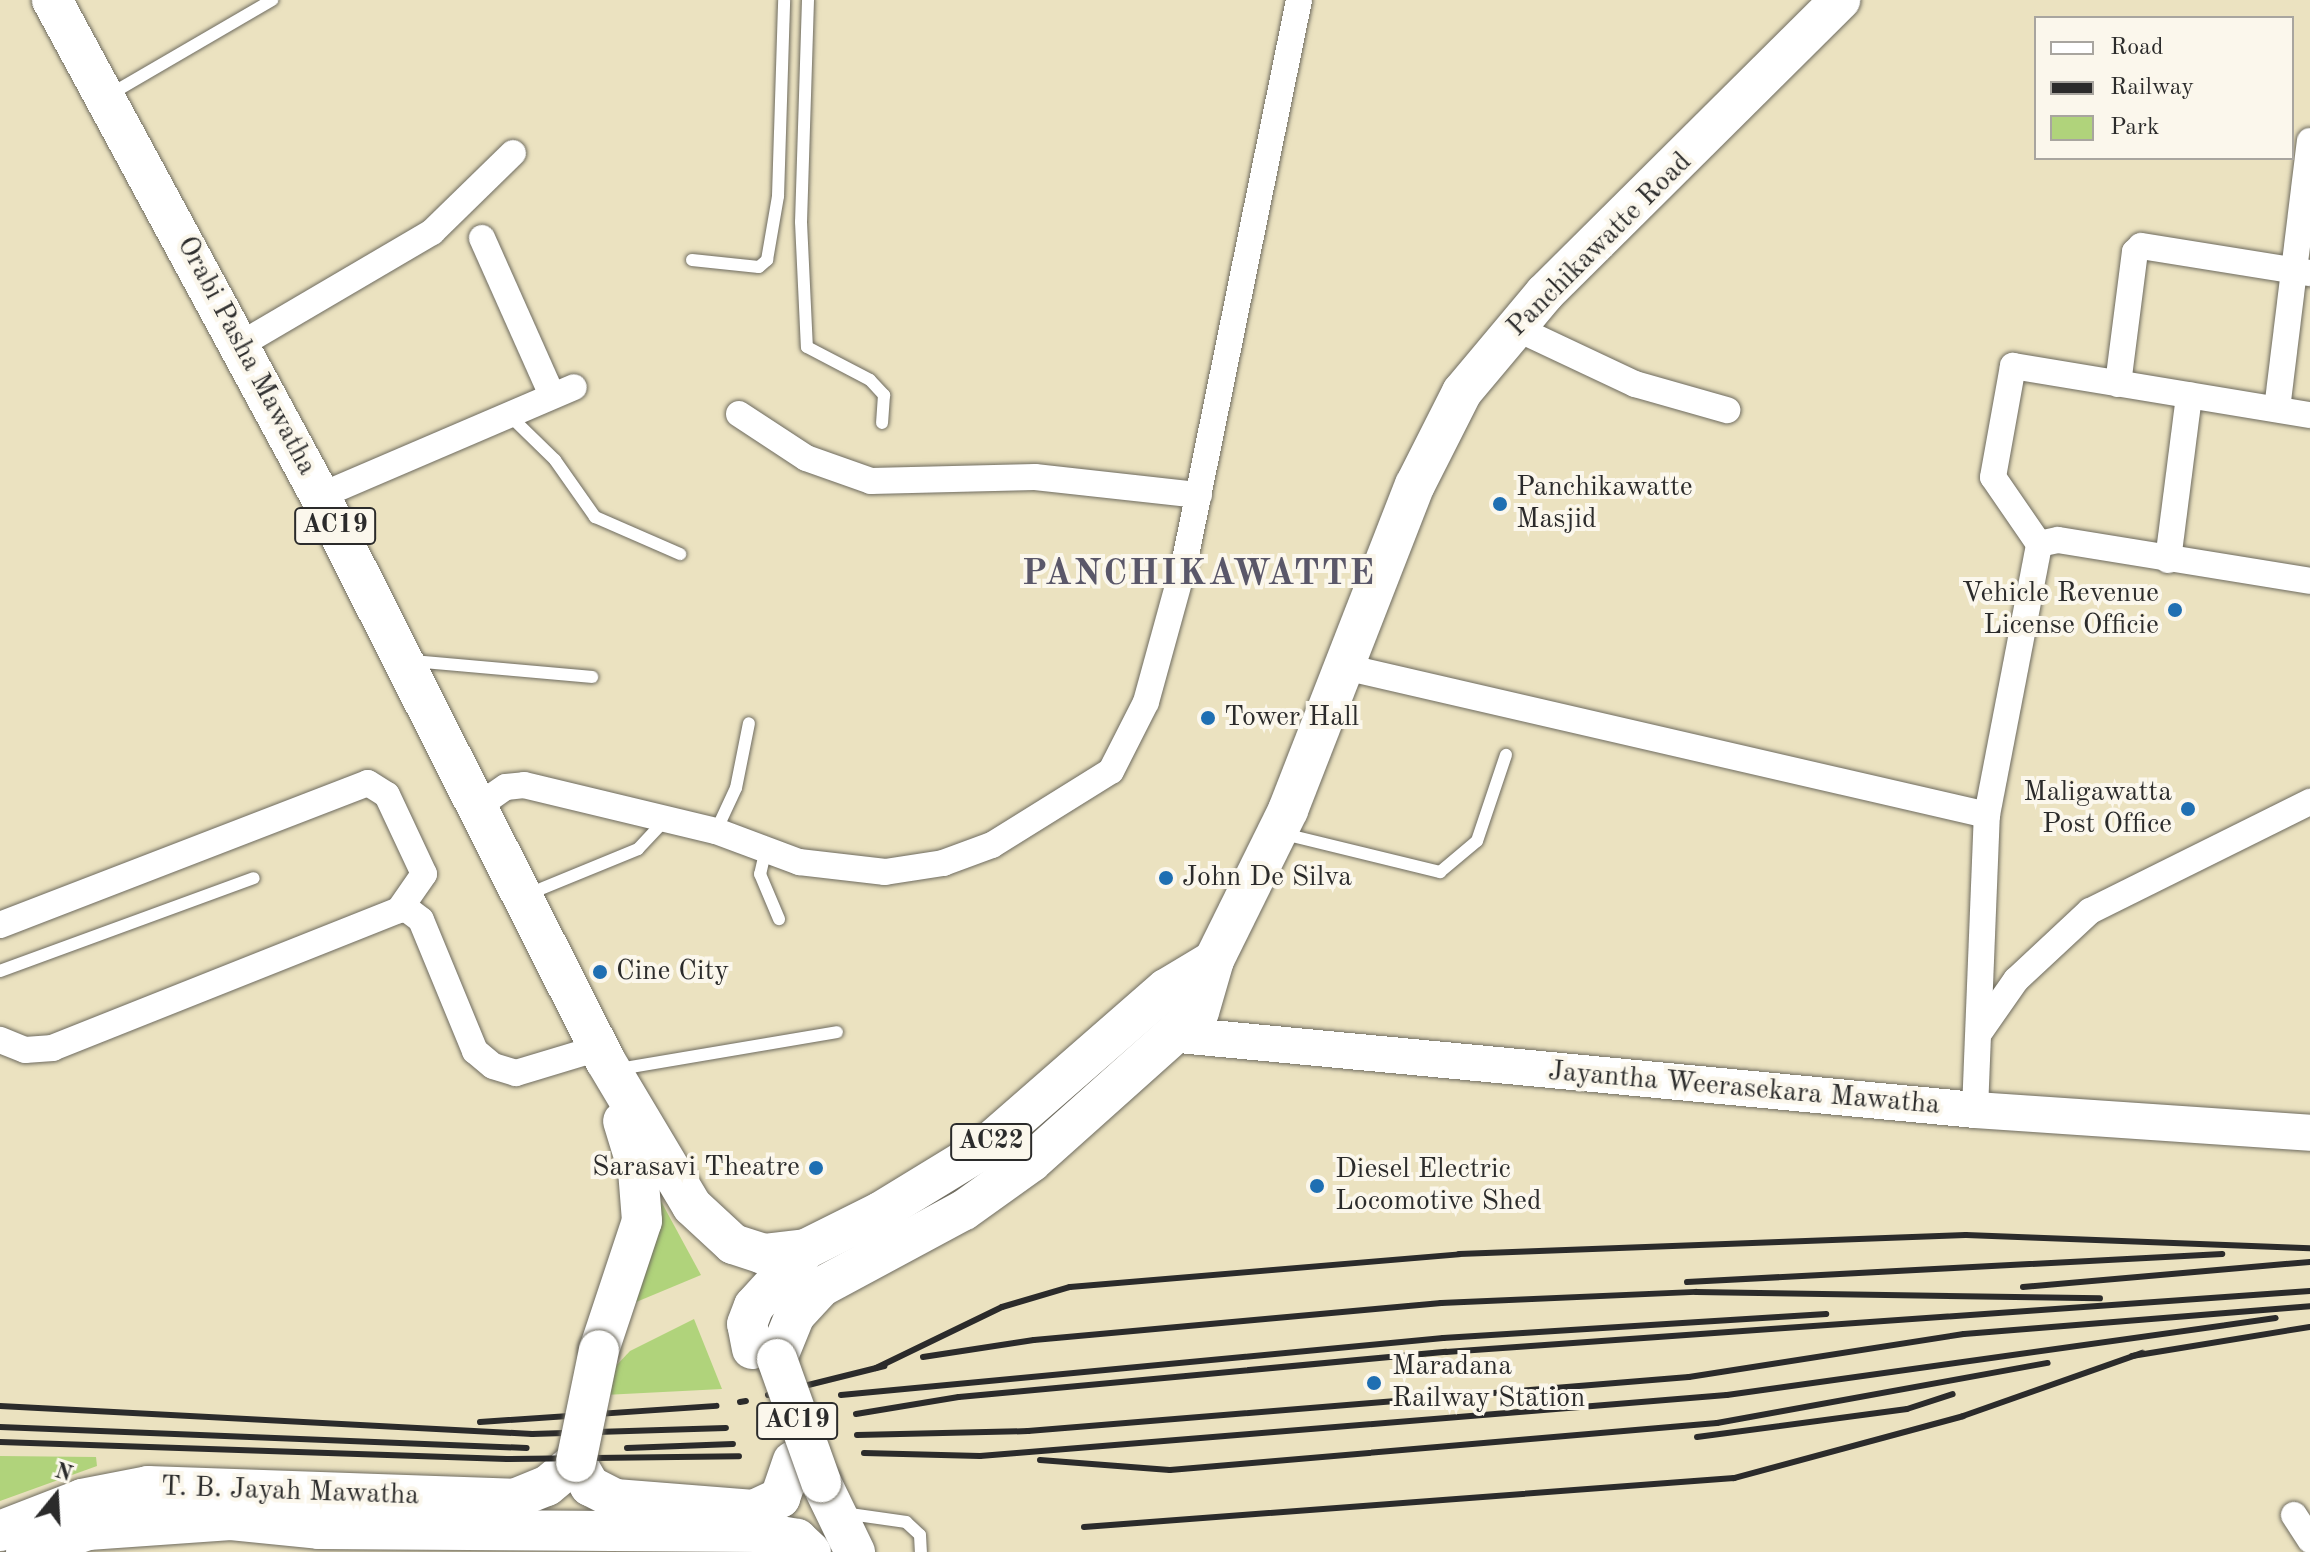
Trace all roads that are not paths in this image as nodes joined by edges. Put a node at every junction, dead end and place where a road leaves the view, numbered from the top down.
1 (52, 0) edge
2 (272, 0) edge
3 (784, 0) edge
4 (808, 0) edge
5 (1299, 0) edge
6 (1840, 0) edge
7 (109, 95) junction
8 (2310, 141) edge
9 (513, 153) dead end
10 (482, 238) dead end
11 (692, 260) dead end
12 (2301, 272) edge
13 (1516, 328) junction
14 (238, 346) junction
15 (2118, 384) junction
16 (2189, 395) junction
17 (2277, 409) junction
18 (1727, 410) dead end
19 (739, 414) dead end
20 (2310, 415) edge
21 (511, 417) junction
22 (882, 423) dead end
23 (1199, 495) junction
24 (320, 496) junction
25 (2039, 544) junction
26 (680, 554) dead end
27 (2168, 560) junction
28 (2310, 581) edge
29 (402, 660) junction
30 (1345, 667) junction
31 (592, 677) dead end
32 (749, 723) dead end
33 (1506, 755) dead end
34 (2310, 802) edge
35 (477, 807) junction
36 (1987, 815) junction
37 (667, 818) junction
38 (716, 831) junction
39 (1277, 831) junction
40 (765, 853) junction
41 (254, 878) dead end
42 (523, 896) junction
43 (413, 914) junction
44 (779, 919) dead end
45 (0, 925) edge
46 (1214, 960) junction
47 (0, 971) edge
48 (1189, 1023) junction
49 (837, 1032) dead end
50 (1979, 1033) junction
51 (0, 1040) edge
52 (605, 1059) junction
53 (1976, 1099) junction
54 (2310, 1110) edge
55 (2310, 1133) edge
56 (806, 1249) junction
57 (764, 1354) junction
58 (576, 1462) junction
59 (148, 1486) junction
60 (816, 1486) junction
61 (2294, 1515) dead end
62 (755, 1521) junction
63 (151, 1526) junction
64 (0, 1531) edge
65 (2310, 1540) edge
66 (26, 1552) edge
67 (811, 1552) edge
68 (855, 1552) edge
69 (921, 1552) edge

1 - 7 main road, Orabi Pasha Mawatha / AC19
2 - 7 lane
3 - 11 lane
4 - 22 lane
5 - 23 street
6 - 13 main road, Panchikawatte Road
7 - 14 main road, Orabi Pasha Mawatha / AC19
8 - 12 street
9 - 14 street
10 - 21 street
12 - 15 street
12 - 17 street
13 - 18 street
13 - 30 main road, Panchikawatte Road
14 - 24 main road, Orabi Pasha Mawatha / AC19
15 - 16 street
15 - 25 street
16 - 17 street
16 - 27 street
17 - 20 street
19 - 23 street
21 - 24 street
21 - 26 lane
23 - 40 street
24 - 29 main road, Orabi Pasha Mawatha / AC19
25 - 27 street
25 - 36 street
27 - 28 street
29 - 31 lane
29 - 35 main road, Orabi Pasha Mawatha / AC19
30 - 36 street
30 - 39 main road, Panchikawatte Road
32 - 38 lane
33 - 39 lane
34 - 50 street
35 - 37 street
35 - 42 main road, Orabi Pasha Mawatha / AC19
36 - 50 street
37 - 38 street
37 - 42 lane
38 - 40 street
39 - 46 main road, Panchikawatte Road
40 - 44 lane
41 - 47 lane
42 - 52 main road, Orabi Pasha Mawatha / AC19
43 - 45 street
43 - 51 street
43 - 52 street
46 - 48 main road, Panchikawatte Road
46 - 56 main road, AC22
48 - 53 main road, Jayantha Weerasekara Mawatha
48 - 57 main road, AC22
49 - 52 lane
50 - 53 street
52 - 56 main road, AC22
52 - 58 main road, bridge
53 - 54 main road, Jayantha Weerasekara Mawatha
53 - 55 main road, Jayantha Weerasekara Mawatha
56 - 57 main road, AC22
57 - 60 main road, AC19, bridge
58 - 59 main road, T. B. Jayah Mawatha
58 - 62 main road
59 - 63 main road
59 - 64 main road, T. B. Jayah Mawatha
60 - 62 main road
60 - 68 main road, AC19
60 - 69 lane
61 - 65 street
62 - 63 main road, T. B. Jayah Mawatha
62 - 67 main road
63 - 66 main road, T. B. Jayah Mawatha

